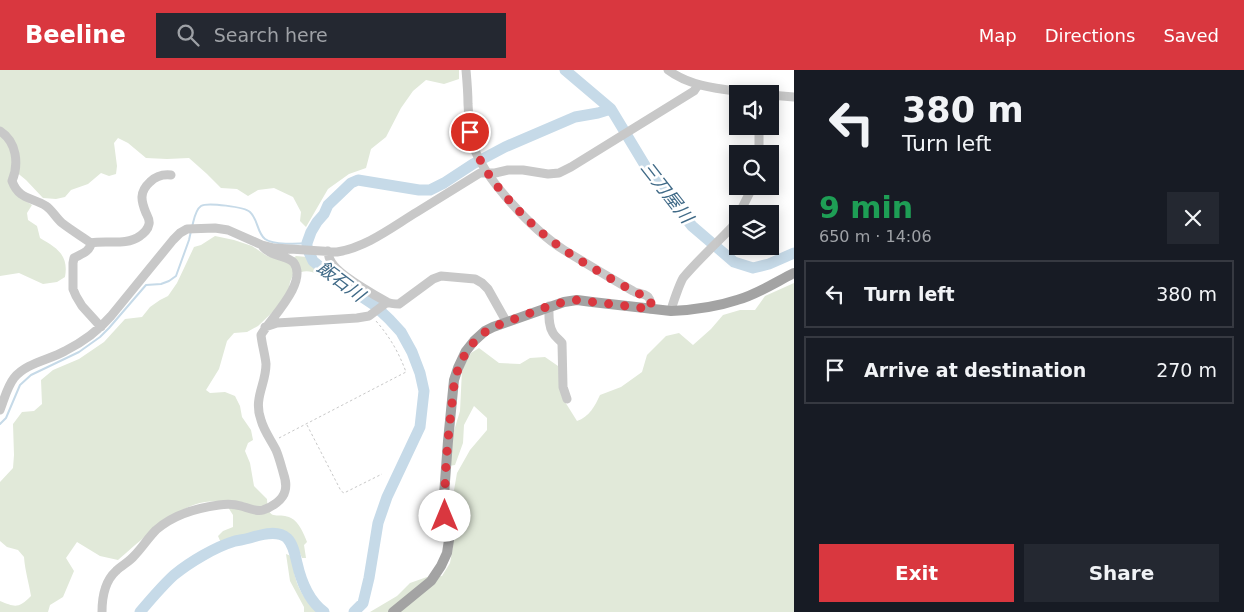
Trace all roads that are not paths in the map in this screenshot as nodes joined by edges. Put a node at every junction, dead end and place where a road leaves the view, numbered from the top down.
1 (466, 70) edge
2 (668, 70) edge
3 (698, 85) junction
4 (729, 90) edge
5 (779, 96) edge
6 (794, 97) edge
7 (0, 131) edge
8 (485, 169) junction
9 (171, 175) dead end
10 (729, 230) edge
11 (91, 243) junction
12 (262, 245) junction
13 (325, 251) junction
14 (794, 273) edge
15 (385, 304) dead end
16 (549, 306) junction
17 (651, 309) junction
18 (671, 311) junction
19 (506, 321) junction
20 (265, 327) junction
21 (101, 328) junction
22 (567, 399) dead end
23 (0, 410) edge
24 (102, 612) edge
25 (393, 612) edge

1 - 8 street
2 - 3 street
3 - 4 street
3 - 8 street
5 - 6 street
7 - 11 street
8 - 13 street
8 - 17 street
9 - 11 street
10 - 18 street
11 - 21 street
12 - 13 street
12 - 20 street
12 - 21 street
13 - 19 street
14 - 18 main road
15 - 20 street
16 - 17 main road
16 - 19 main road
16 - 22 street
17 - 18 main road
19 - 25 main road
20 - 24 street
21 - 23 street

